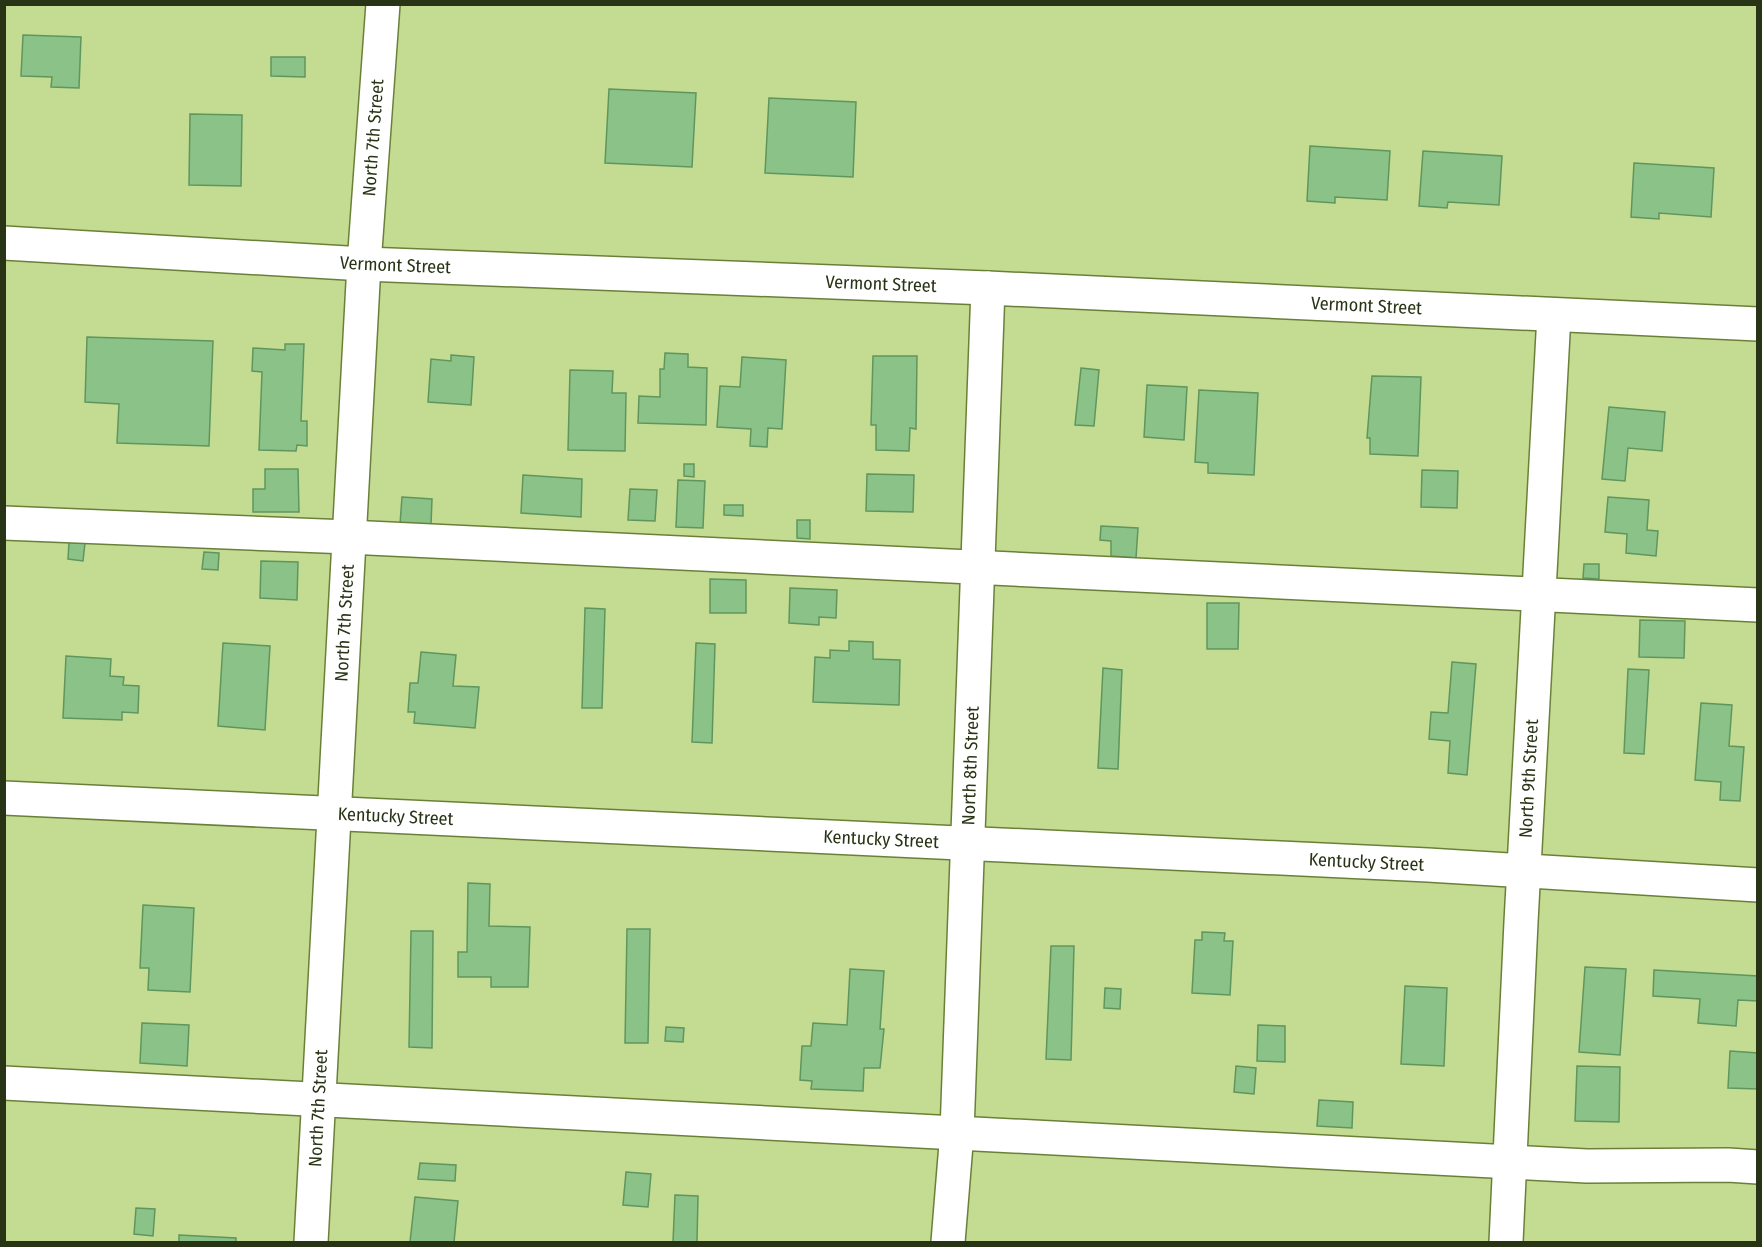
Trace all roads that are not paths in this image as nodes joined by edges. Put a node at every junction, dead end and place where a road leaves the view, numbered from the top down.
1 (383, 4) edge
2 (4, 243) edge
3 (364, 264) junction
4 (988, 288) junction
5 (1554, 315) junction
6 (1758, 324) edge
7 (4, 523) edge
8 (348, 537) junction
9 (977, 567) junction
10 (1540, 596) junction
11 (1758, 605) edge
12 (4, 798) edge
13 (334, 814) junction
14 (966, 844) junction
15 (1524, 872) junction
16 (1758, 885) edge
17 (4, 1083) edge
18 (317, 1100) junction
19 (957, 1132) junction
20 (1509, 1161) junction
21 (1758, 1167) edge
22 (311, 1242) edge
23 (948, 1242) edge
24 (1506, 1242) edge

1 - 3 street, North 7th Street
2 - 3 street, Vermont Street
3 - 4 street, Vermont Street
3 - 8 street, North 7th Street
4 - 5 street, Vermont Street
4 - 9 street, North 8th Street
5 - 6 street, Vermont Street
5 - 10 street, North 9th Street
7 - 8 street
8 - 9 street
8 - 13 street, North 7th Street
9 - 10 street
9 - 14 street, North 8th Street
10 - 11 street
10 - 15 street, North 9th Street
12 - 13 street, Kentucky Street
13 - 14 street, Kentucky Street
13 - 18 street, North 7th Street
14 - 15 street, Kentucky Street
14 - 19 street, North 8th Street
15 - 16 street, Kentucky Street
15 - 20 street, North 9th Street
17 - 18 street
18 - 19 street
18 - 22 street, North 7th Street
19 - 20 street
19 - 23 street, North 8th Street
20 - 21 street
20 - 24 street, North 9th Street

